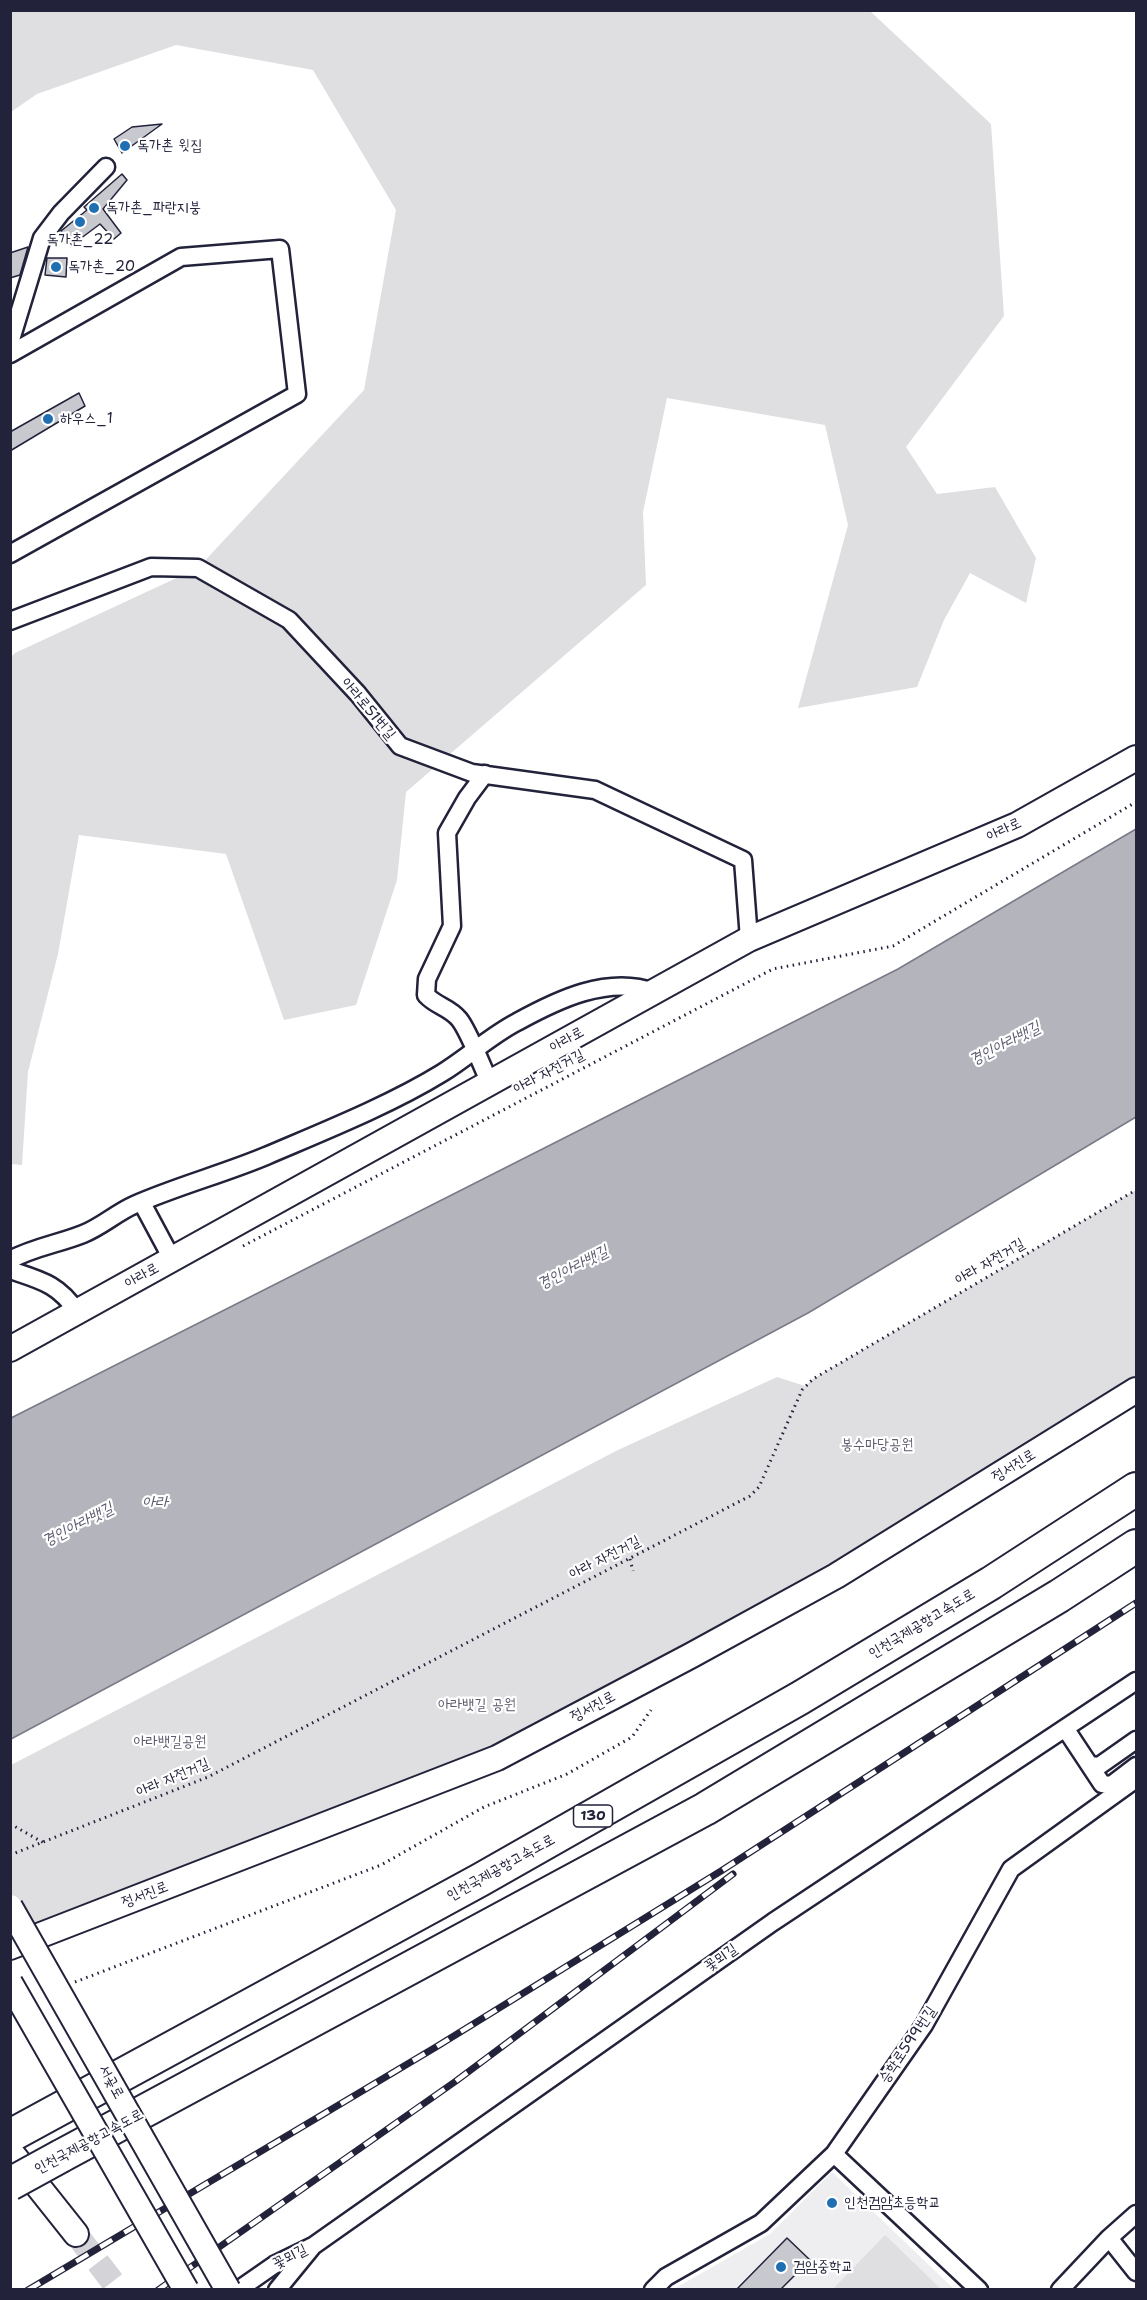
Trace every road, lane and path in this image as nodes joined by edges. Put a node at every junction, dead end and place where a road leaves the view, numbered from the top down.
1 (106, 167) dead end
2 (10, 343) edge
3 (10, 354) edge
4 (10, 554) edge
5 (10, 621) edge
6 (1137, 758) edge
7 (485, 774) junction
8 (1137, 802) edge
9 (749, 939) junction
10 (654, 992) junction
11 (474, 1050) junction
12 (490, 1083) junction
13 (1137, 1190) edge
14 (142, 1203) junction
15 (238, 1248) dead end
16 (172, 1259) junction
17 (10, 1260) edge
18 (10, 1270) edge
19 (77, 1312) junction
20 (10, 1349) edge
21 (1137, 1390) edge
22 (1137, 1489) edge
23 (1137, 1546) edge
24 (630, 1559) junction
25 (633, 1571) dead end
26 (1137, 1681) edge
27 (651, 1710) dead end
28 (1065, 1728) junction
29 (1137, 1740) edge
30 (1090, 1765) junction
31 (1137, 1766) edge
32 (1137, 1779) edge
33 (12, 1827) edge
34 (44, 1843) junction
35 (10, 1855) edge
36 (10, 1907) edge
37 (10, 1947) edge
38 (10, 1983) edge
39 (65, 1985) dead end
40 (10, 2136) edge
41 (10, 2151) edge
42 (834, 2154) junction
43 (10, 2184) edge
44 (1137, 2214) edge
45 (76, 2234) tunnel mouth
46 (1109, 2238) junction
47 (313, 2246) junction
48 (1137, 2272) edge
49 (186, 2289) edge
50 (228, 2289) edge
51 (238, 2289) edge
52 (277, 2289) edge
53 (654, 2289) edge
54 (979, 2289) edge
55 (1060, 2289) edge

1 - 2 street
3 - 4 street
5 - 7 street, 아라로51번길
6 - 9 main road, 아라로
7 - 9 street, 아라로51번길
7 - 11 street
8 - 15 path, 아라 자전거길
9 - 10 main road, 아라로
10 - 11 street
10 - 12 main road, 아라로
11 - 12 street
11 - 14 street
12 - 16 main road, 아라로
13 - 24 path, 아라 자전거길
14 - 16 street
14 - 17 street
16 - 19 main road, 아라로
18 - 19 street
19 - 20 main road, 아라로
21 - 37 main road, 정서진로
22 - 40 highway, 인천국제공항고속도로 / 130
23 - 43 highway, 인천국제공항고속도로, bridge
24 - 25 path
24 - 34 path, 아라 자전거길
26 - 28 street, 꽃뫼길
27 - 39 path
28 - 30 street
28 - 47 street, 꽃뫼길
29 - 30 street
30 - 31 street
32 - 42 street, 승학로599번길
33 - 34 path
34 - 35 path, 아라 자전거길
36 - 50 main road, 서곶로, bridge
38 - 49 main road, bridge
41 - 45 main road
42 - 53 street, 승학로599번길
42 - 54 street
44 - 46 street
46 - 48 street
46 - 55 street
47 - 51 street, 꽃뫼길
47 - 52 street, 꽃뫼길

